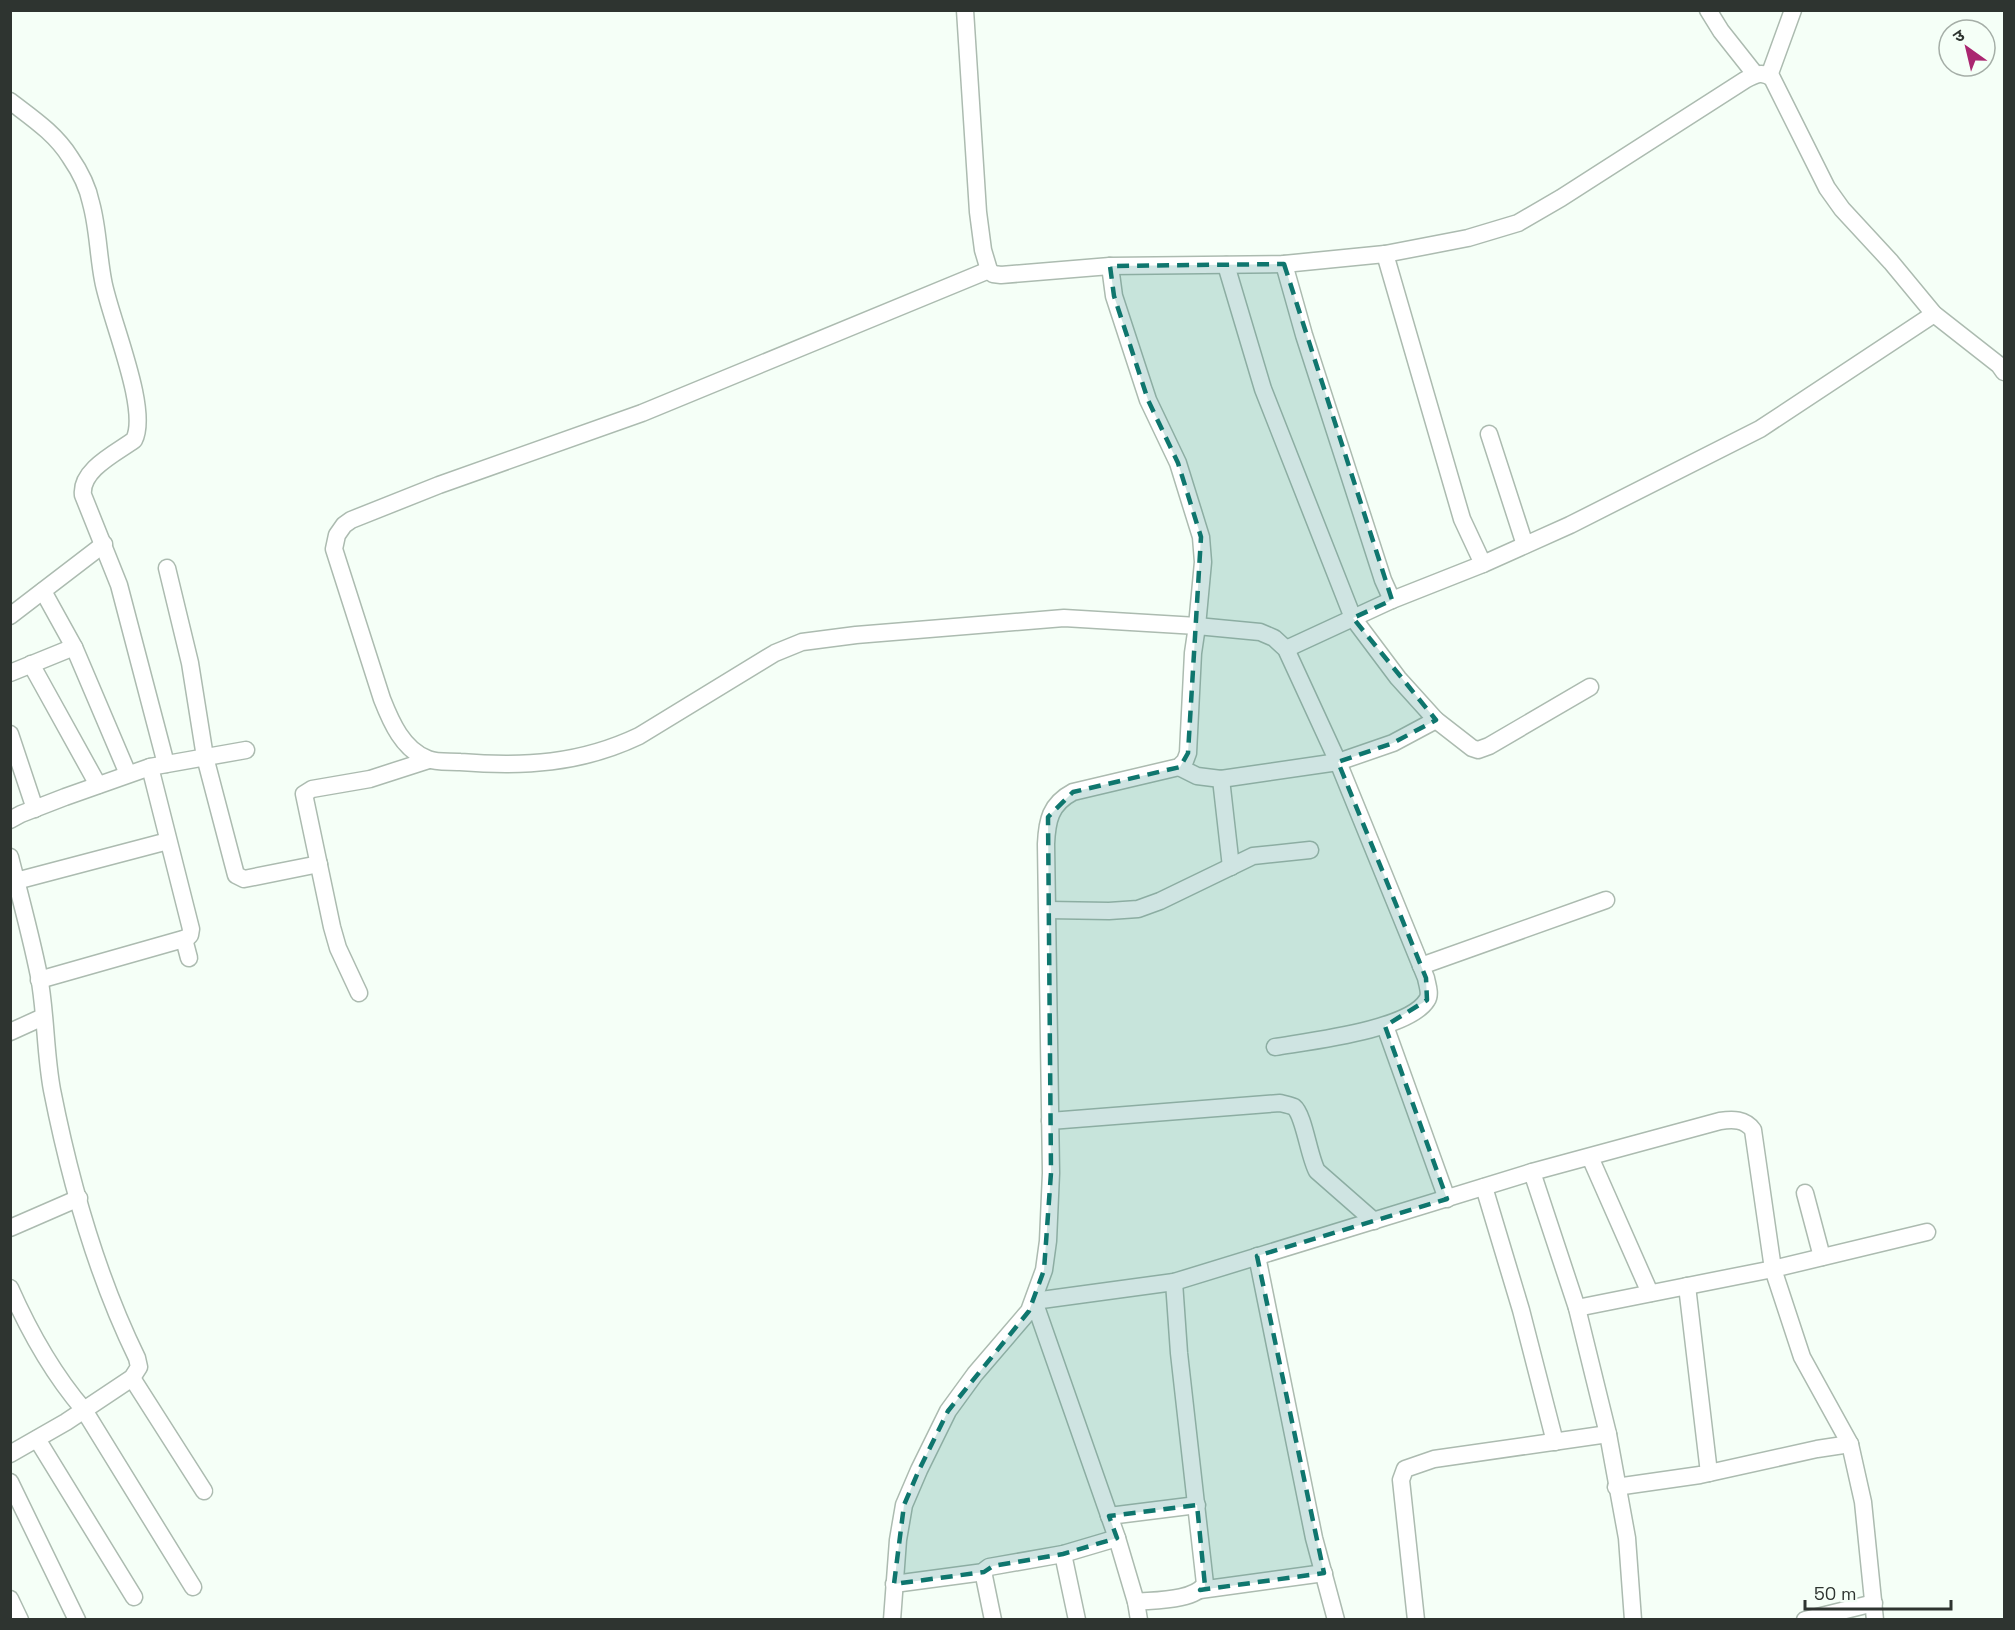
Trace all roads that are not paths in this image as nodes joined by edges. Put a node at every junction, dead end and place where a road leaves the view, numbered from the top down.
1 (965, 10) edge
2 (1708, 10) edge
3 (1793, 10) edge
4 (1762, 75) junction
5 (10, 101) edge
6 (1385, 254) junction
7 (1284, 264) junction
8 (1226, 265) junction
9 (1110, 267) junction
10 (989, 270) junction
11 (1934, 314) junction
12 (2004, 372) edge
13 (1489, 434) dead end
14 (104, 544) junction
15 (1525, 545) junction
16 (1483, 564) junction
17 (167, 568) dead end
18 (43, 591) junction
19 (1392, 600) junction
20 (10, 616) edge
21 (1353, 618) junction
22 (1197, 626) junction
23 (74, 647) junction
24 (1286, 649) junction
25 (31, 664) junction
26 (10, 673) edge
27 (1590, 687) dead end
28 (1436, 720) junction
29 (10, 734) edge
30 (246, 750) dead end
31 (204, 757) junction
32 (429, 760) junction
33 (1338, 762) junction
34 (158, 766) junction
35 (1179, 767) junction
36 (128, 774) junction
37 (1221, 779) junction
38 (98, 785) junction
39 (35, 809) junction
40 (10, 820) edge
41 (168, 841) junction
42 (1310, 850) dead end
43 (10, 857) edge
44 (319, 864) junction
45 (1231, 867) junction
46 (16, 881) junction
47 (1606, 900) dead end
48 (1048, 910) junction
49 (184, 939) junction
50 (189, 958) dead end
51 (1421, 966) junction
52 (39, 980) junction
53 (359, 993) dead end
54 (43, 1017) junction
55 (1385, 1026) junction
56 (10, 1032) edge
57 (1275, 1047) dead end
58 (1050, 1121) junction
59 (1590, 1157) junction
60 (1532, 1172) junction
61 (1484, 1187) junction
62 (1805, 1193) dead end
63 (79, 1198) junction
64 (1447, 1198) junction
65 (1374, 1221) junction
66 (10, 1228) edge
67 (1927, 1232) dead end
68 (1257, 1256) junction
69 (1822, 1257) junction
70 (1773, 1269) junction
71 (1174, 1282) junction
72 (1687, 1286) junction
73 (10, 1288) edge
74 (1650, 1293) junction
75 (1034, 1301) junction
76 (1577, 1308) junction
77 (132, 1377) junction
78 (84, 1410) junction
79 (1608, 1434) junction
80 (37, 1439) junction
81 (1556, 1442) junction
82 (1850, 1444) junction
83 (10, 1454) edge
84 (1709, 1473) junction
85 (10, 1482) edge
86 (1616, 1487) junction
87 (204, 1491) dead end
88 (1197, 1505) junction
89 (1109, 1516) junction
90 (1117, 1538) junction
91 (1063, 1554) junction
92 (984, 1572) junction
93 (1323, 1573) junction
94 (894, 1584) junction
95 (194, 1587) dead end
96 (1200, 1590) junction
97 (134, 1597) dead end
98 (10, 1599) edge
99 (1136, 1602) junction
100 (1874, 1611) edge
101 (20, 1620) edge
102 (77, 1620) edge
103 (892, 1620) edge
104 (993, 1620) edge
105 (1077, 1620) edge
106 (1139, 1620) edge
107 (1336, 1620) edge
108 (1416, 1620) edge
109 (1633, 1620) edge
110 (1805, 1620) edge

1 - 10 street
2 - 4 street
3 - 4 street
4 - 6 street
4 - 11 street
5 - 14 street
6 - 7 street
6 - 16 street
7 - 8 street
7 - 19 street
8 - 9 street
8 - 21 street
9 - 10 street
9 - 22 street
10 - 32 street
11 - 12 street
11 - 15 street
13 - 15 street
14 - 18 street
14 - 34 street
15 - 16 street
16 - 19 street
17 - 31 street
18 - 20 street
18 - 23 street
19 - 21 street
21 - 24 street
21 - 28 street
22 - 24 street
22 - 32 street
22 - 35 street
23 - 25 street
23 - 36 street
24 - 33 street
25 - 26 street
25 - 38 street
27 - 28 street
28 - 33 street
29 - 39 street
30 - 31 street
31 - 34 street
31 - 44 street
32 - 44 street
33 - 37 street
33 - 51 street
34 - 36 street
34 - 41 street
35 - 37 street
35 - 48 street
36 - 38 street
37 - 45 street
38 - 39 street
39 - 40 street
41 - 46 street
41 - 49 street
42 - 45 street
43 - 46 street
44 - 53 street
45 - 48 street
46 - 52 street
47 - 51 street
48 - 58 street
49 - 50 street
49 - 52 street
51 - 55 street
52 - 54 street
54 - 56 street
54 - 63 street
55 - 57 street
55 - 64 street
58 - 65 street
58 - 75 street
59 - 60 street
59 - 70 street
59 - 74 street
60 - 61 street
60 - 76 street
61 - 64 street
61 - 81 street
62 - 69 street
63 - 66 street
63 - 77 street
64 - 65 street
65 - 68 street
67 - 69 street
68 - 71 street
68 - 93 street
69 - 70 street
70 - 72 street
70 - 82 street
71 - 75 street
71 - 88 street
72 - 74 street
72 - 84 street
73 - 78 street
74 - 76 street
75 - 89 street
75 - 94 street
76 - 79 street
77 - 78 street
77 - 87 street
78 - 80 street
78 - 95 street
79 - 81 street
79 - 86 street
80 - 83 street
80 - 97 street
81 - 108 street
82 - 84 street
82 - 100 street
84 - 86 street
85 - 102 street
86 - 109 street
88 - 89 street
88 - 96 street
89 - 90 street
90 - 91 street
90 - 99 street
91 - 92 street
91 - 105 street
92 - 94 street
92 - 104 street
93 - 96 street
93 - 107 street
94 - 103 street
96 - 99 street
98 - 101 street
99 - 106 street
100 - 110 street

